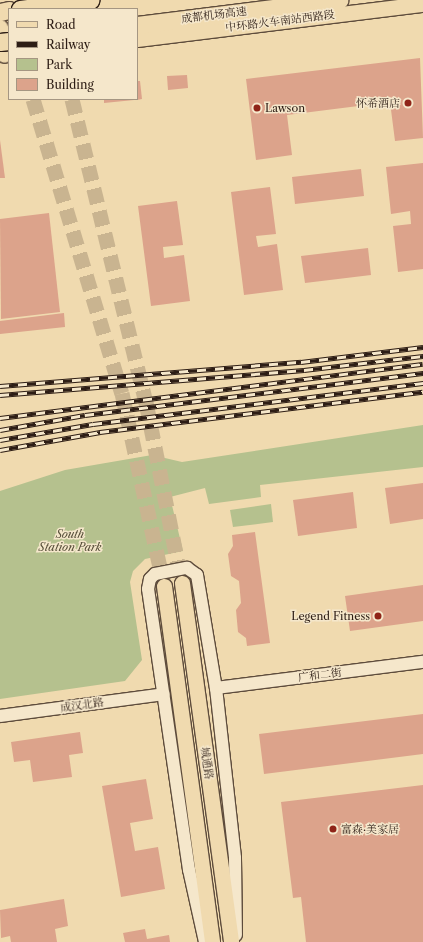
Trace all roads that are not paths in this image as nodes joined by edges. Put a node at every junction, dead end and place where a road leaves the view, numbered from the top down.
1 (90, 0) edge
2 (339, 0) edge
3 (423, 4) edge
4 (28, 8) edge
5 (138, 25) edge
6 (0, 27) edge
7 (138, 39) edge
8 (4, 50) edge
9 (182, 584) tunnel mouth
10 (164, 586) tunnel mouth
11 (423, 662) edge
12 (216, 688) junction
13 (164, 694) junction
14 (0, 716) edge
15 (205, 942) edge
16 (212, 942) edge
17 (231, 942) edge
18 (236, 942) edge

1 - 4 highway, bridge
2 - 5 highway, 成都机场高速
3 - 7 main road, 中环路火车南站西路段
6 - 8 main road
9 - 17 main road, 城通路
10 - 16 main road, 城通路
11 - 12 street, 广和二街
12 - 13 street
12 - 18 street
13 - 14 street, 成汉北路
13 - 15 street

